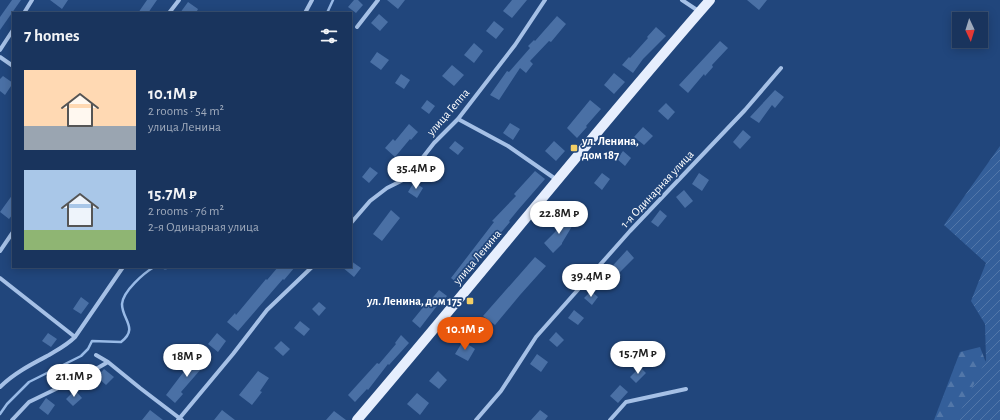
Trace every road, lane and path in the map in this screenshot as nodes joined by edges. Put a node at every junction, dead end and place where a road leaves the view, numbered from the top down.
1 (32, 0) edge
2 (179, 0) edge
3 (312, 0) edge
4 (378, 0) edge
5 (545, 0) edge
6 (682, 0) edge
7 (710, 0) edge
8 (25, 12) edge
9 (170, 12) edge
10 (306, 12) edge
11 (700, 12) junction
12 (357, 27) dead end
13 (12, 32) edge
14 (0, 50) edge
15 (0, 57) edge
16 (12, 65) edge
17 (781, 68) dead end
18 (458, 119) junction
19 (558, 180) junction
20 (352, 221) edge
21 (12, 233) edge
22 (0, 251) edge
23 (122, 268) edge
24 (311, 268) edge
25 (0, 278) edge
26 (74, 337) junction
27 (96, 355) dead end
28 (108, 362) junction
29 (0, 387) edge
30 (686, 389) dead end
31 (180, 419) edge
32 (12, 420) edge
33 (357, 420) edge
34 (476, 420) edge
35 (610, 420) edge

1 - 8 street
2 - 9 street
3 - 10 street
4 - 12 street
5 - 18 street, улица Геппа
6 - 11 street
7 - 11 main road, улица Ленина
11 - 19 main road, улица Ленина
13 - 14 street
15 - 16 street
17 - 34 street, 1-я Одинарная улица
18 - 19 street
18 - 20 street, улица Геппа
19 - 33 main road, улица Ленина
21 - 22 street
23 - 26 street
24 - 31 street
25 - 26 street
26 - 29 street
27 - 28 street
28 - 31 street
28 - 32 street
30 - 35 street

